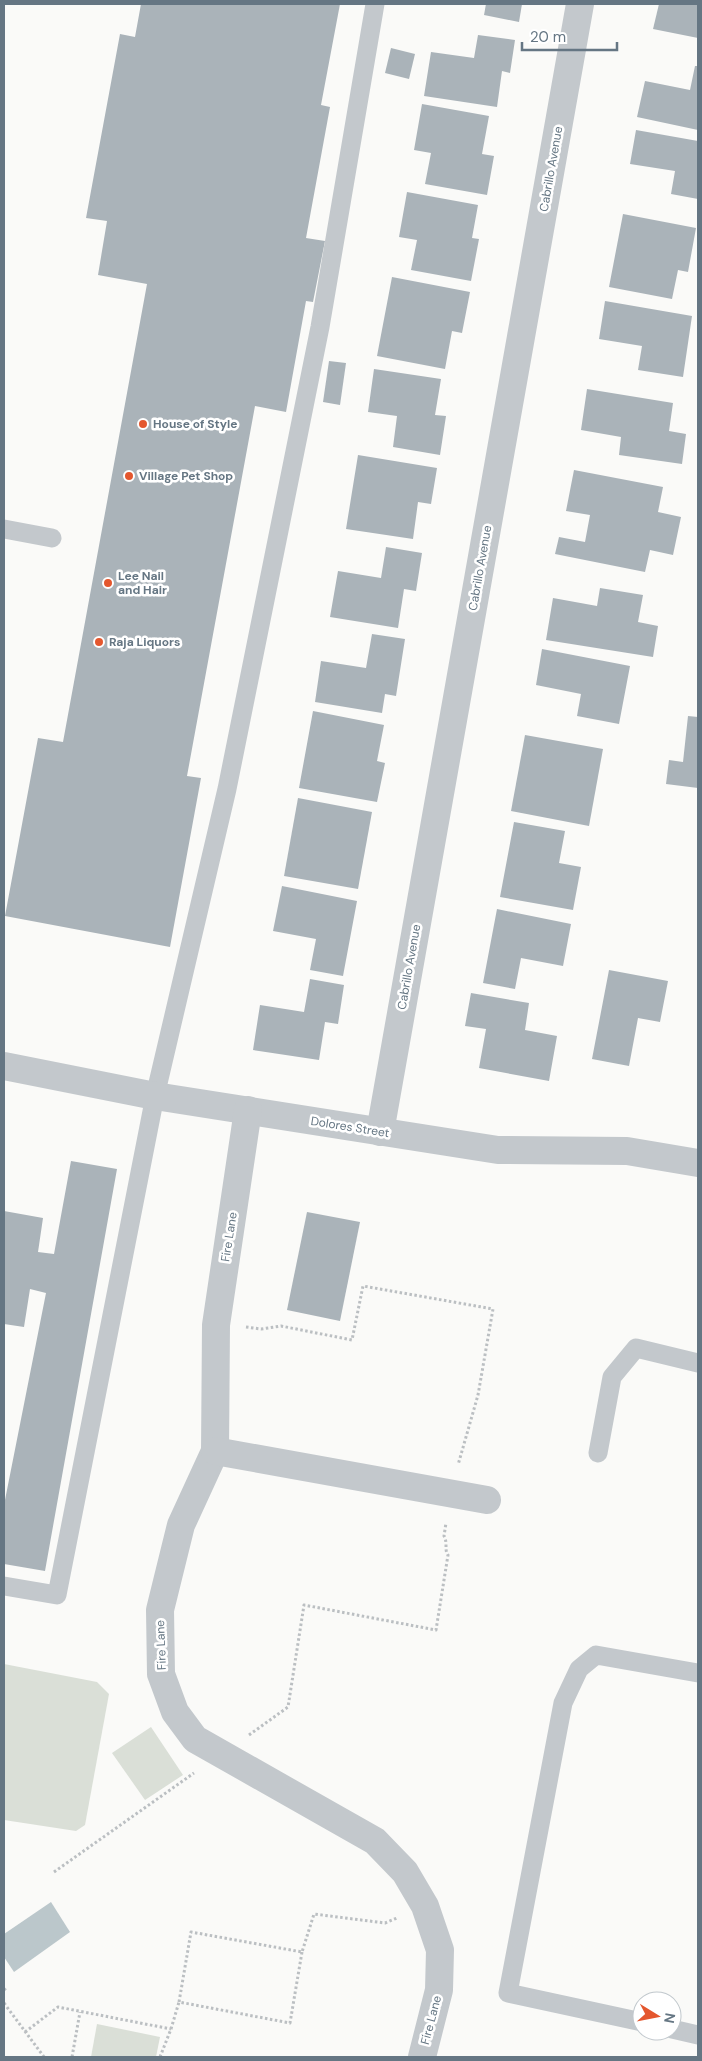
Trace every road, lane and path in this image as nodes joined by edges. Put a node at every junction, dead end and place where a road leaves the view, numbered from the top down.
1 (375, 4) edge
2 (580, 4) edge
3 (4, 529) edge
4 (52, 538) dead end
5 (4, 1066) edge
6 (156, 1096) junction
7 (248, 1110) junction
8 (380, 1132) junction
9 (698, 1163) edge
10 (216, 1325) junction
11 (698, 1363) edge
12 (215, 1451) junction
13 (598, 1453) dead end
14 (451, 1494) junction
15 (487, 1500) dead end
16 (4, 1586) edge
17 (698, 1673) edge
18 (221, 1755) junction
19 (54, 1872) dead end
20 (425, 1906) junction
21 (302, 1952) junction
22 (179, 2002) junction
23 (4, 2003) edge
24 (80, 2012) junction
25 (632, 2020) edge
26 (171, 2029) junction
27 (682, 2031) edge
28 (26, 2032) junction
29 (698, 2035) edge
30 (44, 2057) edge
31 (72, 2057) edge
32 (160, 2057) edge
33 (422, 2057) edge

1 - 6 lane
2 - 8 street, Cabrillo Avenue
3 - 4 lane
5 - 6 street, Dolores Street
6 - 7 street, Dolores Street
6 - 16 lane
7 - 8 street, Dolores Street
7 - 10 street, Fire Lane
8 - 9 street, Dolores Street
10 - 12 street, Fire Lane
10 - 14 path
11 - 13 lane
12 - 14 street
12 - 18 street, Fire Lane
14 - 15 street
14 - 18 path
17 - 25 lane
18 - 19 path
18 - 20 street, Fire Lane
20 - 21 path
20 - 33 street, Fire Lane
21 - 22 path
21 - 22 path
22 - 26 path
23 - 28 path
24 - 26 path
24 - 28 path
24 - 31 path
26 - 32 path
27 - 29 lane
28 - 30 path

